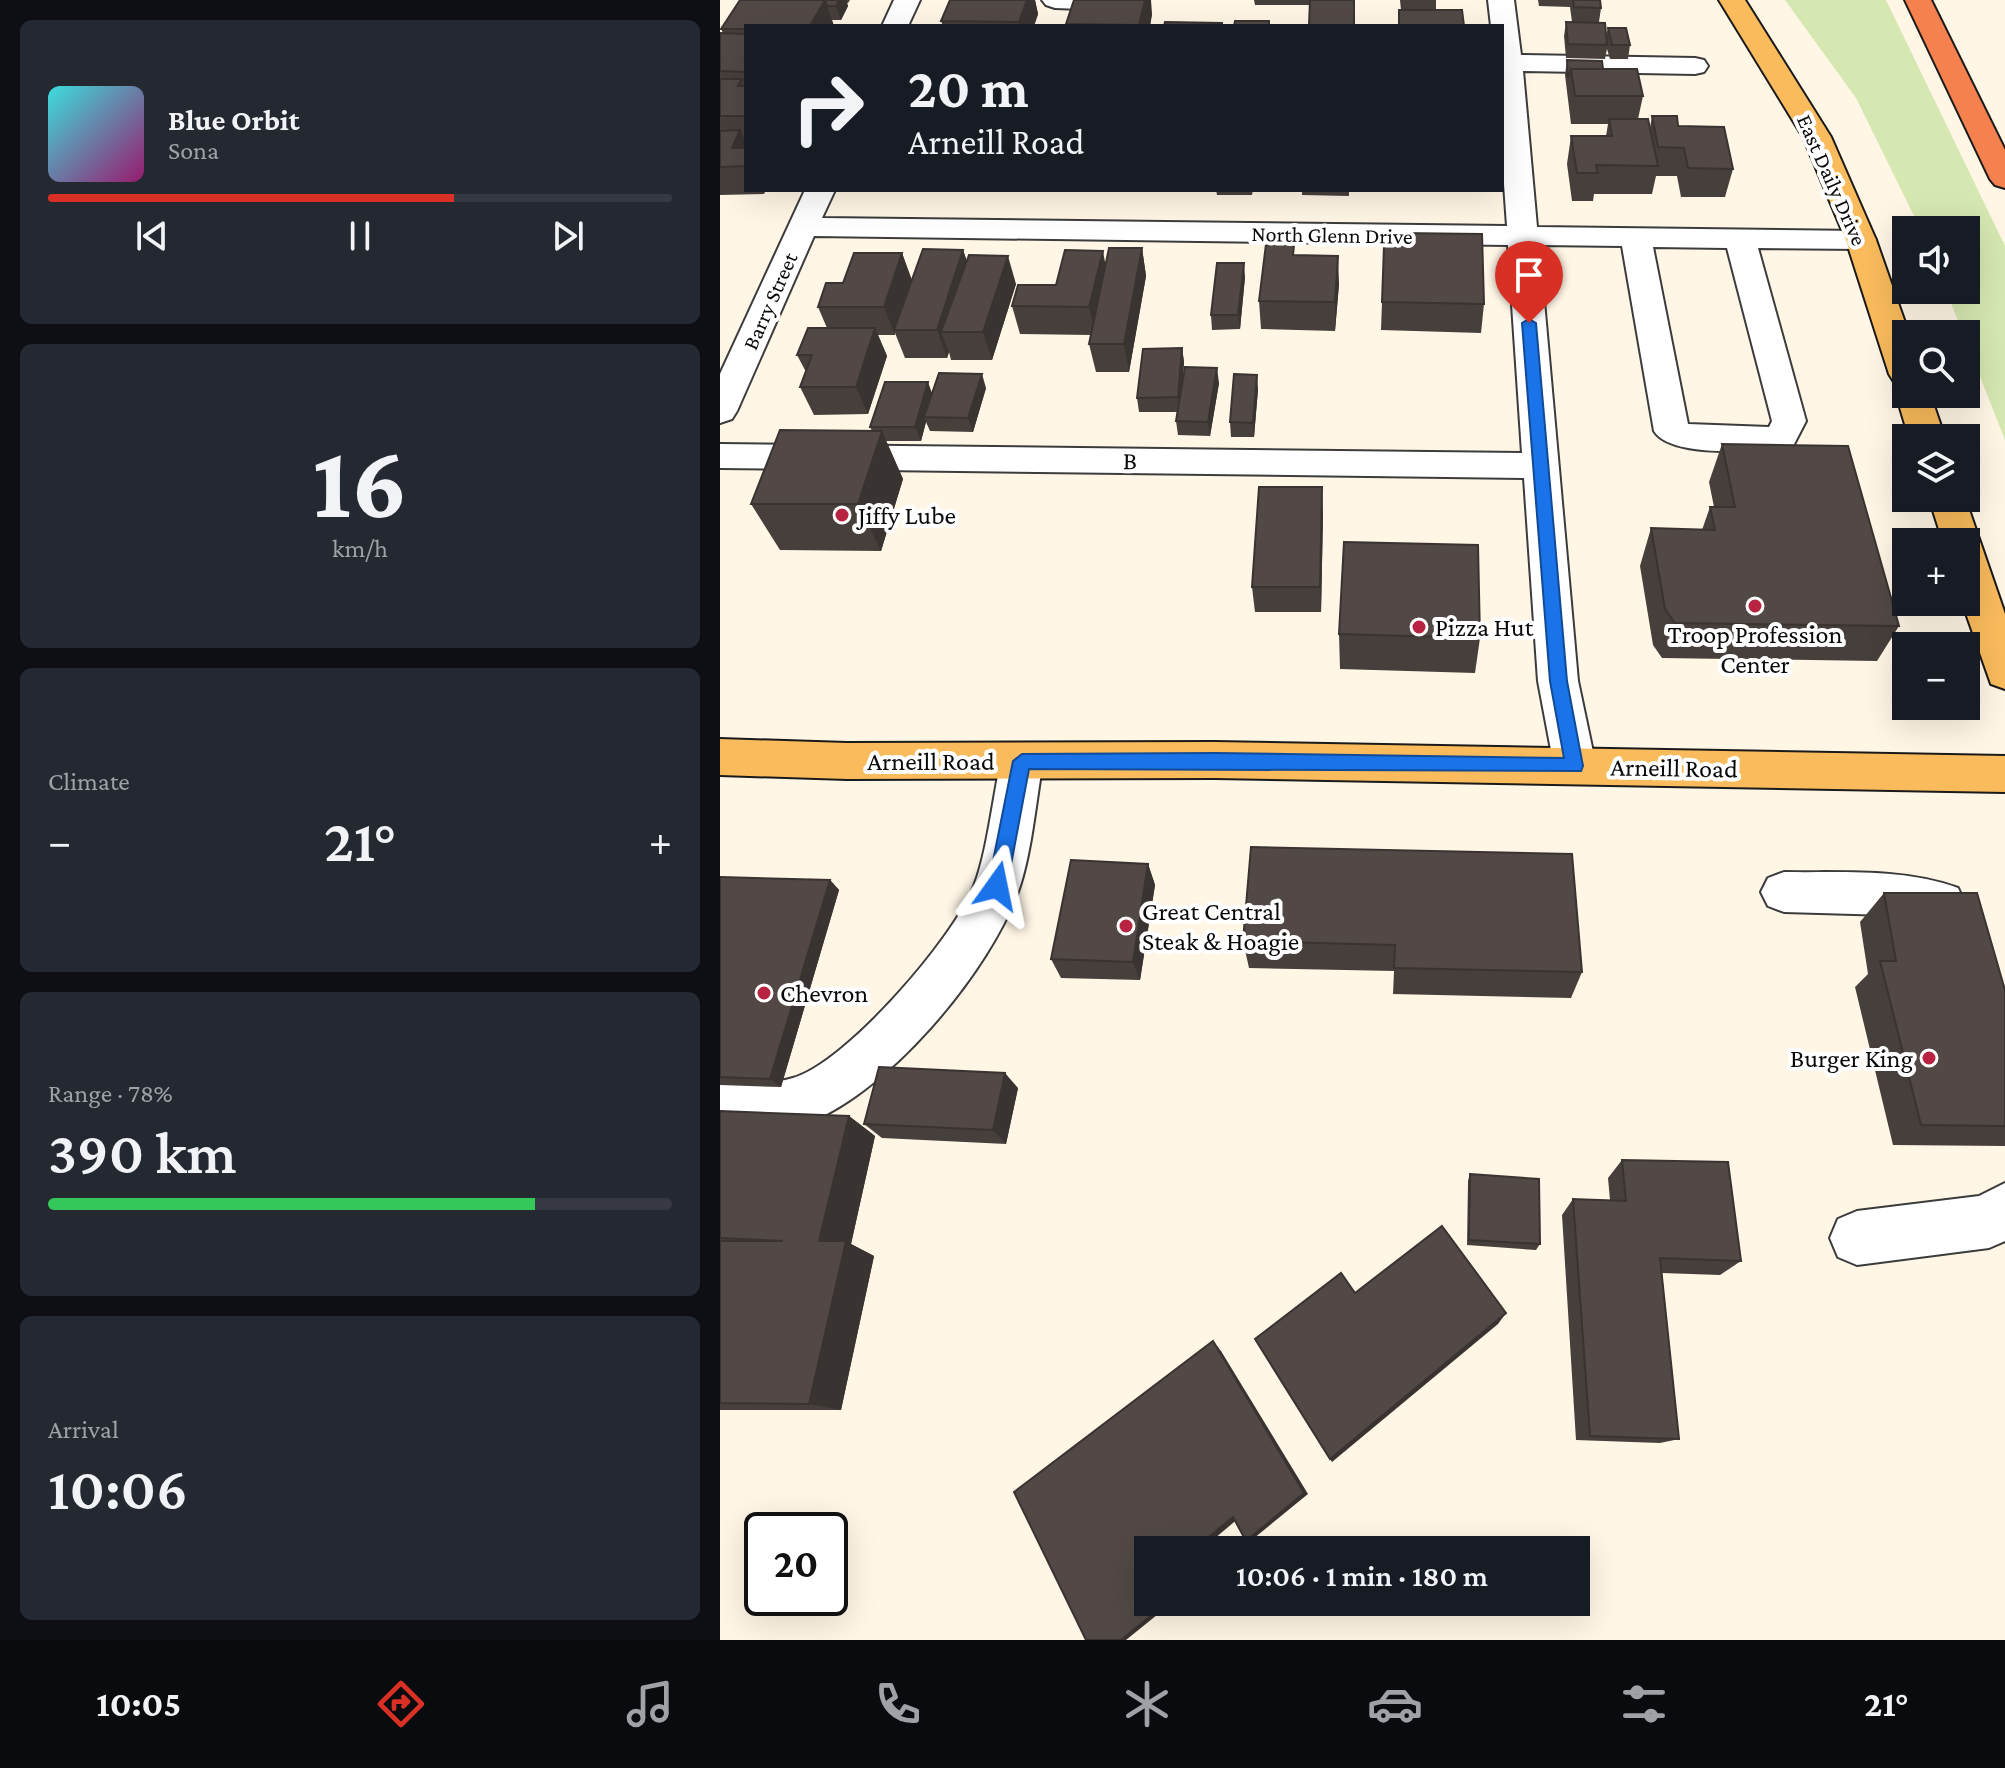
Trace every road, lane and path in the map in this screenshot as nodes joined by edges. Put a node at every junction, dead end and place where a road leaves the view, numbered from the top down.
1 (907, 0) edge
2 (1055, 0) edge
3 (1063, 0) edge
4 (1501, 0) edge
5 (1732, 0) edge
6 (1918, 0) edge
7 (1139, 3) edge
8 (896, 24) edge
9 (1055, 24) edge
10 (1503, 24) edge
11 (1504, 38) edge
12 (1506, 63) edge
13 (1695, 66) dead end
14 (2005, 179) edge
15 (819, 192) edge
16 (804, 227) junction
17 (1523, 238) junction
18 (1636, 238) junction
19 (1740, 239) junction
20 (1861, 240) junction
21 (1892, 332) edge
22 (720, 411) edge
23 (720, 456) edge
24 (1540, 466) junction
25 (1980, 597) edge
26 (2005, 673) edge
27 (720, 757) edge
28 (1022, 761) junction
29 (1575, 766) junction
30 (2005, 774) edge
31 (1784, 892) dead end
32 (1968, 936) edge
33 (720, 1106) edge
34 (2005, 1209) edge
35 (1857, 1238) dead end

1 - 8 street
2 - 3 street
3 - 7 street
3 - 9 street
4 - 10 street
5 - 20 main road, East Daily Drive
6 - 14 highway
11 - 12 street
12 - 13 street
12 - 17 street
15 - 16 street, Barry Street
16 - 17 street, North Glenn Drive
16 - 22 street, Barry Street
17 - 18 street, North Glenn Drive
17 - 24 street
18 - 19 street, North Glenn Drive
18 - 19 street
19 - 20 street, North Glenn Drive
20 - 21 main road, East Daily Drive
23 - 24 street, B
24 - 29 street
25 - 26 main road
27 - 28 main road, Arneill Road
28 - 29 main road, Arneill Road
28 - 33 street
29 - 30 main road, Arneill Road
31 - 32 street
34 - 35 street

